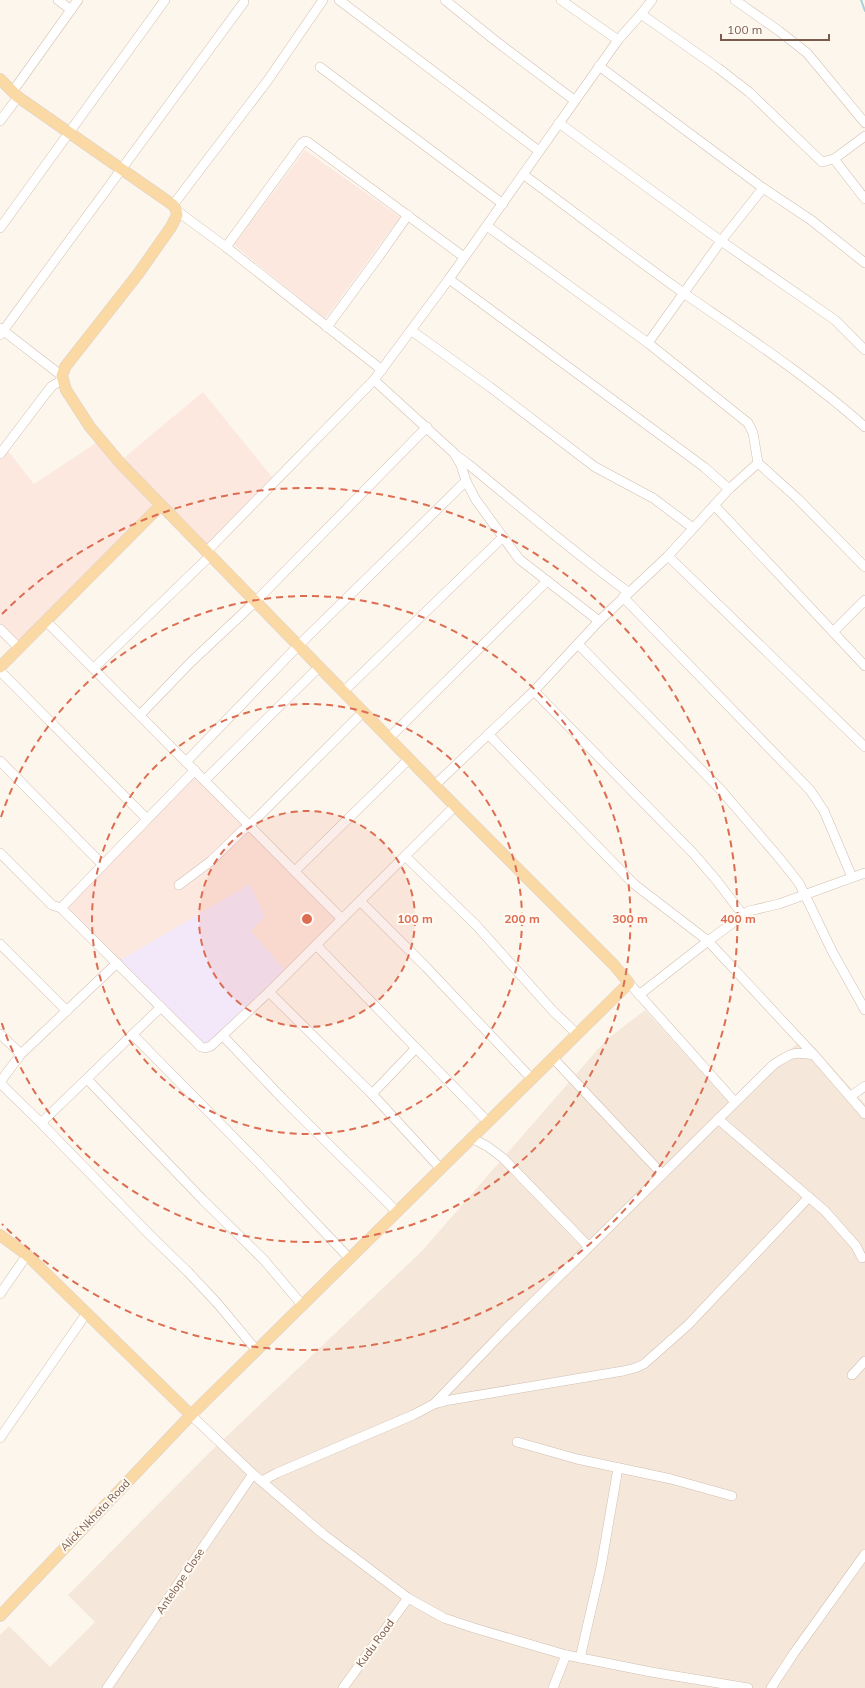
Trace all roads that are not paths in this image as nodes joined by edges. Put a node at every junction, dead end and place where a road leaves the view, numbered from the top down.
1 (58, 0) edge
2 (78, 0) edge
3 (165, 0) edge
4 (323, 0) edge
5 (339, 0) edge
6 (445, 0) edge
7 (652, 0) edge
8 (735, 0) edge
9 (563, 1) edge
10 (244, 2) dead end
11 (350, 3) edge
12 (71, 10) junction
13 (641, 14) junction
14 (618, 40) junction
15 (600, 66) junction
16 (320, 67) dead end
17 (0, 79) edge
18 (15, 94) junction
19 (574, 100) junction
20 (0, 121) edge
21 (559, 123) junction
22 (865, 123) edge
23 (70, 133) junction
24 (865, 136) edge
25 (539, 151) junction
26 (834, 159) junction
27 (121, 169) junction
28 (524, 175) junction
29 (763, 188) junction
30 (865, 199) edge
31 (503, 204) junction
32 (175, 208) junction
33 (408, 215) junction
34 (487, 226) junction
35 (0, 228) edge
36 (721, 240) junction
37 (226, 247) junction
38 (464, 257) junction
39 (865, 263) edge
40 (449, 279) junction
41 (685, 294) junction
42 (327, 327) junction
43 (1, 331) edge
44 (412, 331) junction
45 (648, 343) junction
46 (865, 350) edge
47 (382, 370) junction
48 (62, 378) junction
49 (374, 380) junction
50 (427, 427) junction
51 (865, 427) edge
52 (0, 454) edge
53 (457, 456) junction
54 (758, 463) junction
55 (466, 481) junction
56 (729, 489) junction
57 (161, 505) junction
58 (714, 505) junction
59 (692, 528) junction
60 (503, 537) junction
61 (208, 554) junction
62 (668, 556) junction
63 (865, 567) edge
64 (547, 581) junction
65 (626, 595) junction
66 (865, 600) edge
67 (255, 602) junction
68 (46, 621) junction
69 (600, 621) junction
70 (0, 629) edge
71 (832, 632) junction
72 (578, 644) junction
73 (298, 646) junction
74 (19, 648) junction
75 (865, 666) edge
76 (0, 667) edge
77 (319, 667) junction
78 (94, 668) junction
79 (0, 671) edge
80 (534, 691) junction
81 (343, 692) junction
82 (363, 712) junction
83 (140, 715) junction
84 (488, 734) junction
85 (389, 738) junction
86 (865, 747) edge
87 (409, 759) junction
88 (0, 761) edge
89 (186, 762) junction
90 (195, 770) junction
91 (205, 780) junction
92 (435, 785) junction
93 (455, 806) junction
94 (148, 819) junction
95 (250, 825) junction
96 (0, 853) edge
97 (405, 856) junction
98 (103, 865) junction
99 (295, 871) junction
100 (865, 873) edge
101 (852, 877) junction
102 (179, 886) dead end
103 (805, 895) junction
104 (360, 901) junction
105 (62, 908) junction
106 (742, 915) junction
107 (342, 919) junction
108 (708, 941) junction
109 (0, 944) edge
110 (316, 945) junction
111 (117, 964) junction
112 (628, 983) junction
113 (269, 992) junction
114 (639, 995) junction
115 (161, 1007) junction
116 (865, 1010) edge
117 (67, 1011) junction
118 (0, 1034) edge
119 (577, 1034) junction
120 (133, 1035) junction
121 (223, 1036) junction
122 (416, 1048) junction
123 (21, 1054) junction
124 (814, 1055) junction
125 (553, 1058) junction
126 (532, 1078) junction
127 (87, 1079) junction
128 (0, 1083) edge
129 (865, 1086) edge
130 (372, 1094) junction
131 (851, 1096) junction
132 (735, 1102) junction
133 (865, 1114) edge
134 (718, 1119) junction
135 (488, 1122) junction
136 (41, 1123) junction
137 (471, 1138) junction
138 (441, 1169) junction
139 (662, 1174) junction
140 (809, 1197) junction
141 (398, 1212) junction
142 (0, 1235) edge
143 (589, 1247) junction
144 (27, 1255) junction
145 (862, 1258) dead end
146 (350, 1259) junction
147 (0, 1294) edge
148 (303, 1306) junction
149 (86, 1314) junction
150 (257, 1351) junction
151 (865, 1361) edge
152 (852, 1375) dead end
153 (434, 1404) junction
154 (191, 1415) junction
155 (0, 1438) edge
156 (517, 1442) dead end
157 (618, 1468) junction
158 (253, 1474) junction
159 (262, 1481) junction
160 (732, 1496) dead end
161 (865, 1554) edge
162 (408, 1598) junction
163 (0, 1616) edge
164 (566, 1655) junction
165 (580, 1658) junction
166 (107, 1688) edge
167 (343, 1688) edge
168 (553, 1688) edge
169 (748, 1688) edge
170 (771, 1688) edge

1 - 12 street
2 - 12 street
3 - 23 street
4 - 32 street
5 - 11 street
6 - 19 street
7 - 13 street
8 - 22 street
9 - 14 street
10 - 27 street
11 - 25 street
12 - 18 street
13 - 14 street
13 - 26 street
14 - 15 street
15 - 19 street
15 - 29 street
16 - 31 street
17 - 18 main road
18 - 20 street
18 - 23 main road
19 - 21 street
21 - 25 street
21 - 36 street
23 - 27 main road
23 - 35 street
24 - 26 street
25 - 28 street
26 - 30 street
27 - 32 main road
27 - 43 street
28 - 31 street
28 - 41 street
29 - 36 street
29 - 39 street
31 - 34 street
32 - 37 street
32 - 48 main road
33 - 37 street
33 - 38 street
33 - 42 street
34 - 38 street
34 - 45 street
36 - 41 street
36 - 46 street
37 - 42 street
38 - 40 street
40 - 44 street
40 - 56 street
41 - 45 street
41 - 51 street
42 - 47 street
43 - 48 street
44 - 47 street
44 - 59 street
45 - 54 street
47 - 49 street
48 - 52 street
48 - 57 main road
49 - 50 street
49 - 61 street
50 - 53 street
50 - 67 street
53 - 55 street
53 - 65 street
54 - 56 street
54 - 63 street
55 - 60 street
55 - 73 street
56 - 58 street
57 - 61 main road
57 - 68 main road
58 - 59 street
58 - 71 street
59 - 62 street
60 - 64 street
60 - 81 street
61 - 67 main road
61 - 78 street
62 - 65 street
62 - 86 street
64 - 69 street
64 - 85 street
65 - 69 street
65 - 101 street
66 - 71 street
67 - 73 main road
67 - 83 street
68 - 74 main road
68 - 78 street
69 - 72 street
70 - 74 street
71 - 75 street
72 - 80 street
72 - 103 street
73 - 77 main road
73 - 89 street
74 - 76 main road
77 - 81 main road
77 - 91 street
78 - 83 street
79 - 94 street
80 - 84 street
80 - 106 street
81 - 82 main road
82 - 85 main road
82 - 95 street
83 - 89 street
84 - 92 street
84 - 108 street
85 - 87 main road
87 - 92 main road
87 - 99 street
88 - 98 street
89 - 90 street
90 - 91 street
90 - 94 street
91 - 95 street
92 - 93 main road
93 - 97 street
93 - 112 main road
94 - 98 street
95 - 99 street
95 - 102 street
96 - 105 street
97 - 104 street
97 - 119 street
98 - 105 street
99 - 107 street
100 - 101 street
101 - 103 street
103 - 106 street
103 - 116 street
104 - 107 street
104 - 126 street
105 - 111 street
106 - 108 street
107 - 110 street
108 - 114 street
108 - 124 street
109 - 117 street
110 - 113 street
110 - 122 street
111 - 115 street
111 - 117 street
112 - 114 street
112 - 119 main road, Alick Nkhata Road
113 - 121 street
113 - 130 street
114 - 132 street
115 - 120 street
115 - 121 street
117 - 123 street
118 - 123 street
119 - 125 main road, Alick Nkhata Road
120 - 127 street
120 - 146 street
121 - 141 street
122 - 130 street
122 - 135 street
123 - 128 street
124 - 131 street
124 - 132 street
125 - 126 main road, Alick Nkhata Road
125 - 139 street
126 - 135 main road, Alick Nkhata Road
127 - 136 street
127 - 148 street
128 - 136 street
129 - 131 street
130 - 138 street
131 - 133 street
132 - 134 street
134 - 139 street
134 - 140 street
135 - 137 main road, Alick Nkhata Road
136 - 150 street
137 - 138 main road, Alick Nkhata Road
137 - 143 street
138 - 141 main road, Alick Nkhata Road
139 - 143 street
140 - 145 street
140 - 153 street
141 - 146 main road, Alick Nkhata Road
142 - 144 main road
143 - 153 street
144 - 147 street
144 - 149 main road
146 - 148 main road, Alick Nkhata Road
148 - 150 main road, Alick Nkhata Road
149 - 154 main road
149 - 155 street
150 - 154 main road, Alick Nkhata Road
151 - 152 street
153 - 159 street
154 - 158 street
154 - 163 main road, Alick Nkhata Road
156 - 157 street
157 - 160 street
157 - 165 street
158 - 159 street
158 - 166 street, Antelope Close
159 - 162 street
161 - 170 street
162 - 164 street
162 - 167 street, Kudu Road
164 - 165 street
164 - 168 street
165 - 169 street

